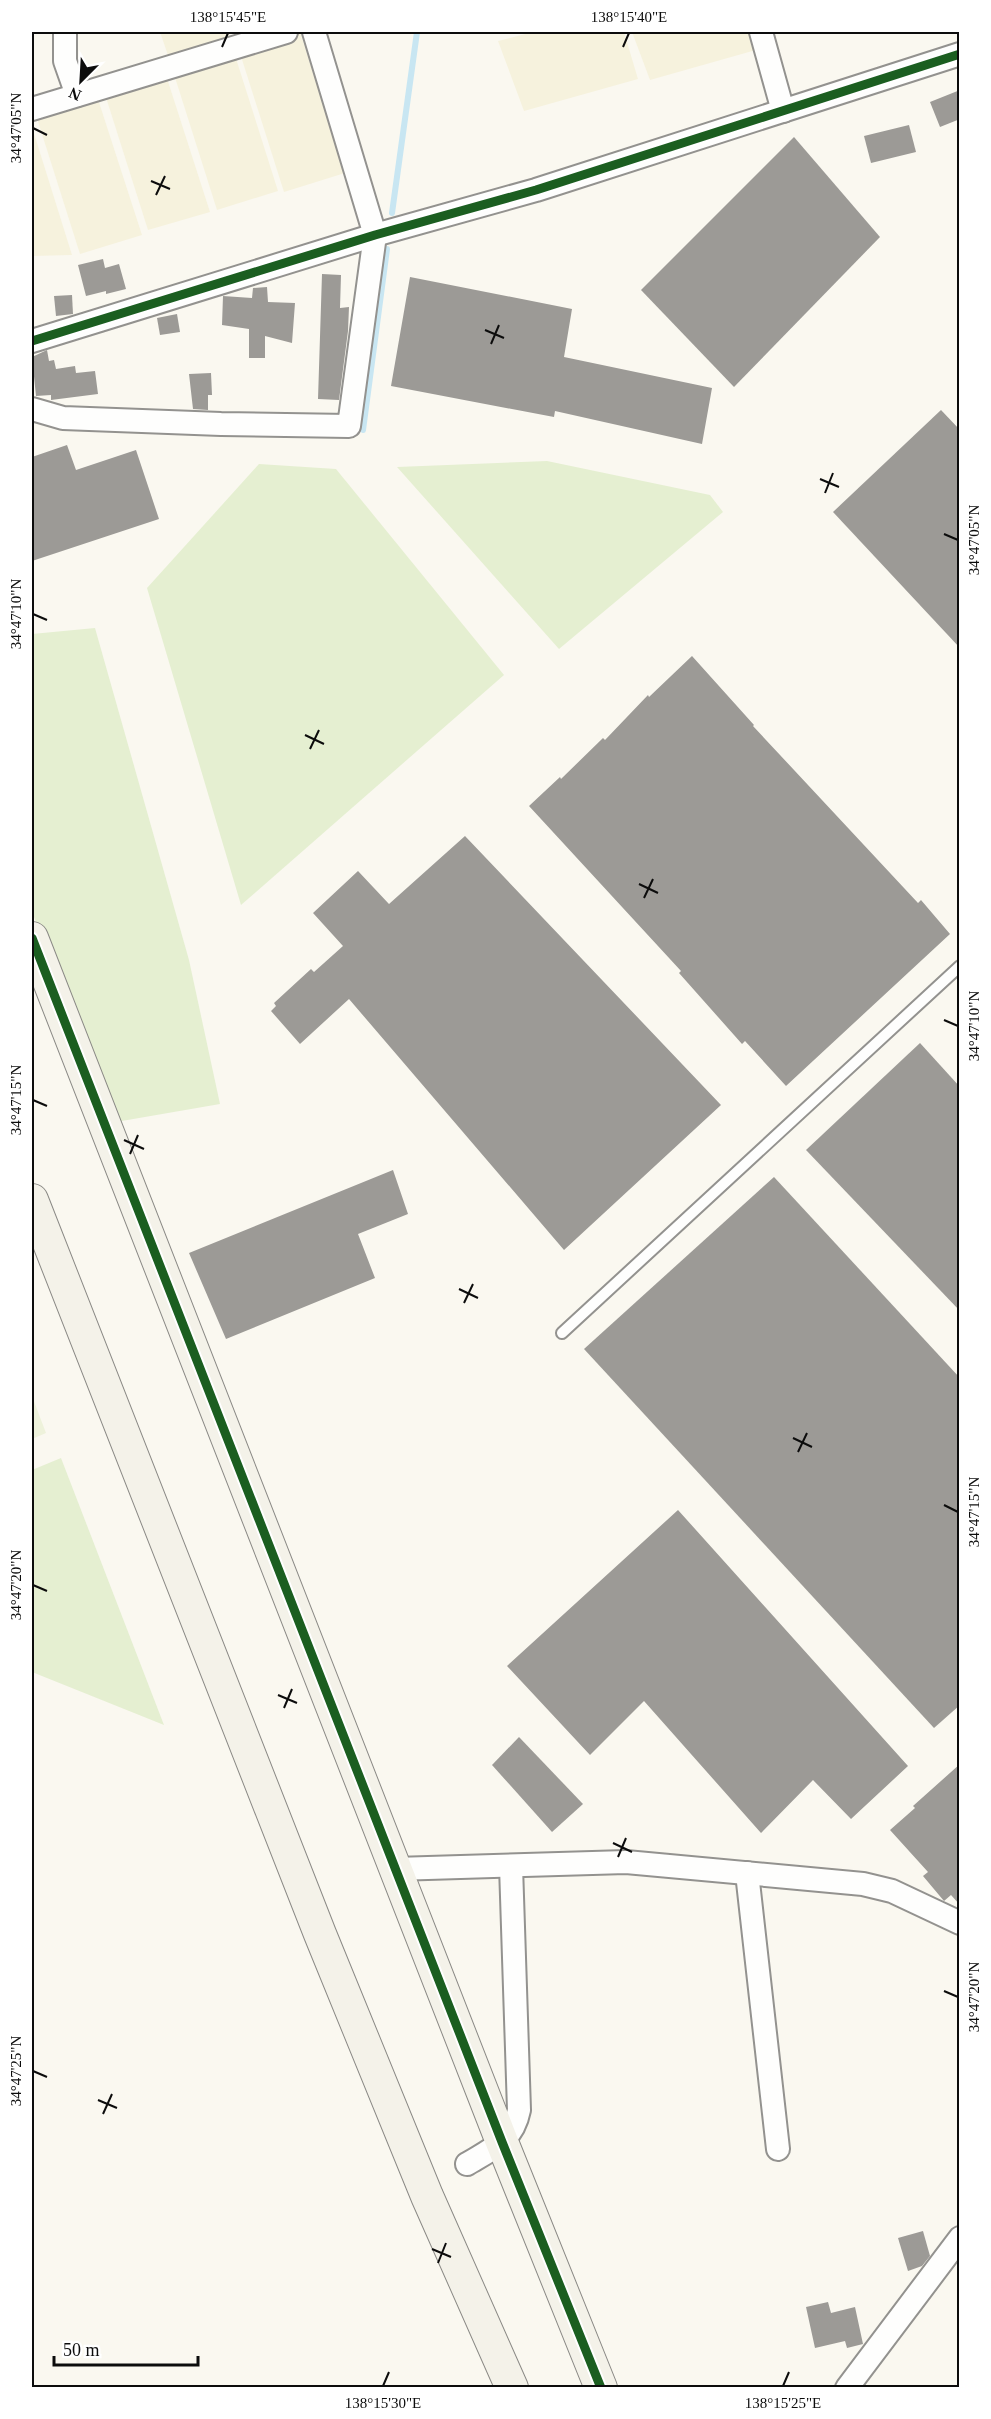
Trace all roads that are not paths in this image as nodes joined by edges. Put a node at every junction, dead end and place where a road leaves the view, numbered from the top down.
1 (65, 32) edge
2 (286, 32) edge
3 (314, 32) edge
4 (761, 32) edge
5 (960, 54) edge
6 (77, 95) junction
7 (32, 109) edge
8 (783, 111) junction
9 (375, 235) junction
10 (32, 341) edge
11 (32, 409) edge
12 (32, 938) edge
13 (960, 966) edge
14 (32, 1200) edge
15 (562, 1333) dead end
16 (511, 1866) junction
17 (395, 1869) junction
18 (747, 1873) junction
19 (960, 1923) edge
20 (502, 2142) junction
21 (778, 2149) dead end
22 (467, 2164) dead end
23 (960, 2238) edge
24 (512, 2388) edge
25 (601, 2388) edge
26 (847, 2388) edge

1 - 6 street
2 - 6 street
3 - 9 street
4 - 8 street
5 - 8 street
6 - 7 street
8 - 9 street
9 - 10 street
9 - 11 street
12 - 17 street
13 - 15 lane
14 - 24 street
16 - 17 street
16 - 18 street
16 - 20 street
17 - 20 street
18 - 19 street
18 - 21 street
20 - 22 street
20 - 25 street
23 - 26 street

